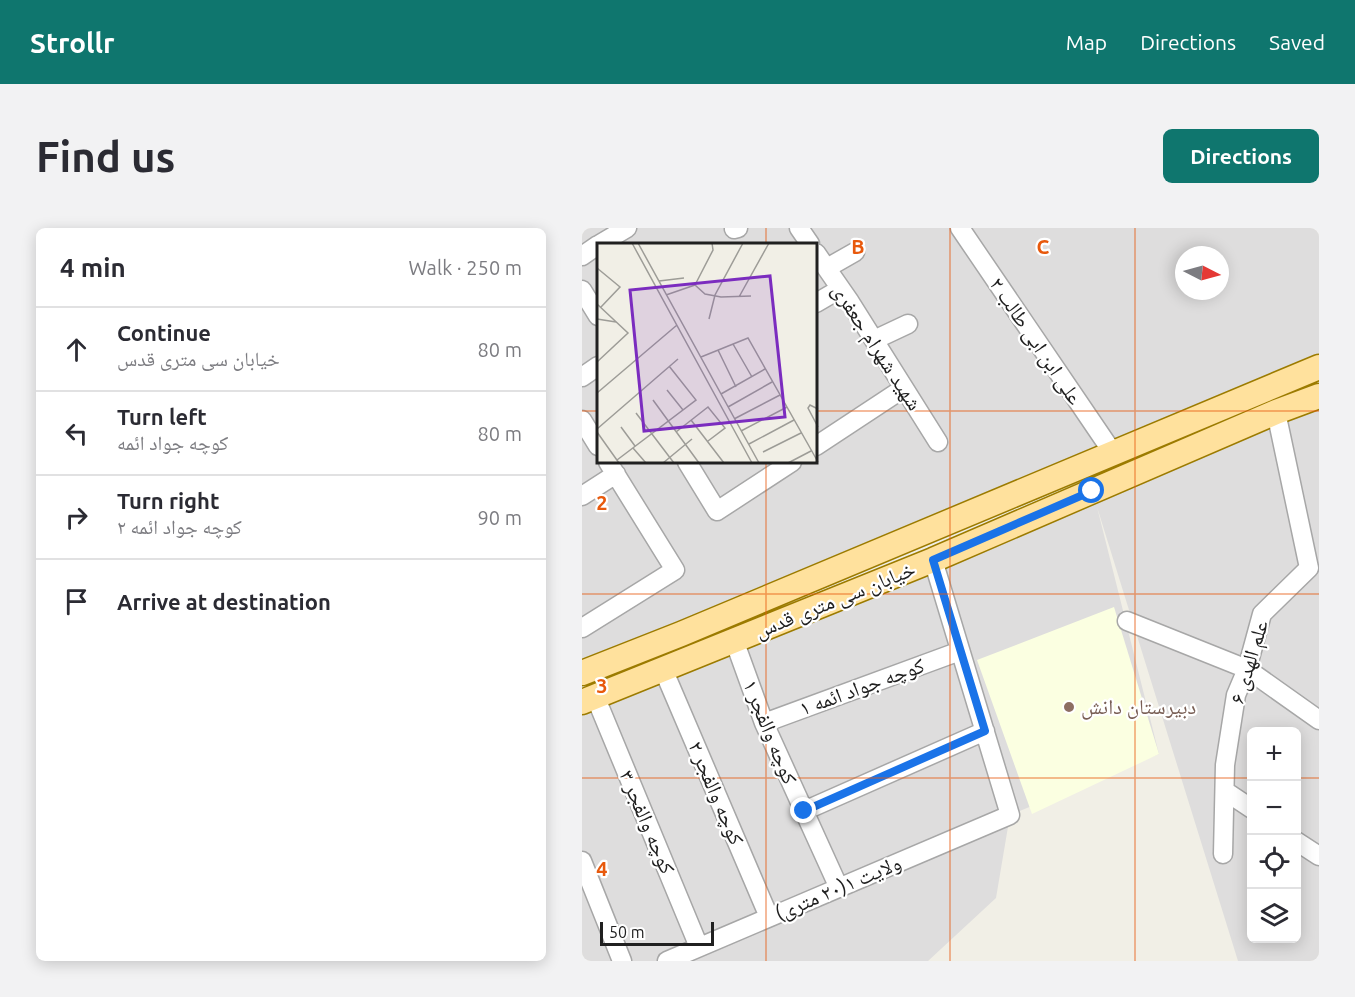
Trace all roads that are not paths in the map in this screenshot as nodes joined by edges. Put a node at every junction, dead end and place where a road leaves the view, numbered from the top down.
1 (627, 228) edge
2 (799, 228) edge
3 (960, 228) edge
4 (602, 243) edge
5 (809, 243) edge
6 (597, 246) edge
7 (855, 252) dead end
8 (582, 256) edge
9 (818, 256) edge
10 (827, 268) junction
11 (840, 289) junction
12 (582, 290) edge
13 (818, 302) edge
14 (597, 314) edge
15 (908, 324) dead end
16 (874, 340) junction
17 (597, 367) edge
18 (1319, 367) edge
19 (582, 377) edge
20 (904, 388) junction
21 (1319, 396) edge
22 (1276, 412) junction
23 (582, 420) edge
24 (938, 442) dead end
25 (597, 444) edge
26 (818, 445) edge
27 (1113, 453) junction
28 (688, 464) edge
29 (789, 464) edge
30 (612, 468) edge
31 (582, 496) edge
32 (933, 560) junction
33 (1314, 571) edge
34 (1127, 621) dead end
35 (582, 628) edge
36 (734, 640) junction
37 (960, 651) junction
38 (663, 669) junction
39 (1247, 669) junction
40 (582, 673) edge
41 (588, 699) edge
42 (1319, 720) edge
43 (764, 723) junction
44 (985, 731) junction
45 (1225, 791) junction
46 (1247, 806) edge
47 (804, 811) junction
48 (1301, 844) edge
49 (1223, 854) dead end
50 (1319, 856) edge
51 (582, 861) edge
52 (838, 888) junction
53 (770, 917) junction
54 (699, 947) junction
55 (622, 961) edge
56 (667, 961) edge

1 - 4 street
2 - 5 street
3 - 27 street, علی ابن ابی طالب ۲
6 - 8 street
7 - 10 street
9 - 10 street, شهید شهرام جعفری
10 - 11 street, شهید شهرام جعفری
11 - 13 street
11 - 16 street, شهید شهرام جعفری
12 - 14 street
15 - 16 street
16 - 20 street, شهید شهرام جعفری
17 - 19 street
18 - 27 main road, خیابان سی متری قدس
20 - 24 street, شهید شهرام جعفری
20 - 26 street
21 - 22 main road, خیابان سی متری قدس
22 - 32 main road, خیابان سی متری قدس
22 - 33 street, علم الهدی ۶
23 - 25 street
27 - 40 main road, خیابان سی متری قدس
28 - 29 street
30 - 31 street
30 - 35 street
32 - 36 main road, خیابان سی متری قدس
32 - 37 street
33 - 39 street, علم الهدی ۶
34 - 39 street
36 - 38 main road, خیابان سی متری قدس
36 - 43 street, کوچه والفجر ۱
37 - 43 street, کوچه جواد ائمه ۱
37 - 44 street
38 - 41 main road, خیابان سی متری قدس
38 - 53 street, کوچه والفجر ۲
39 - 42 street
39 - 45 street, علم الهدی ۶
41 - 54 street, کوچه والفجر ۳
43 - 47 street, کوچه والفجر ۱
44 - 47 street
44 - 52 street, ولایت ۱(۲۰ متری)
45 - 46 street
45 - 49 street, علم الهدی ۶
47 - 52 street, کوچه والفجر ۱
48 - 50 street
51 - 55 street
52 - 53 street, ولایت ۱(۲۰ متری)
53 - 54 street, ولایت ۱(۲۰ متری)
54 - 56 street, ولایت ۱(۲۰ متری)

